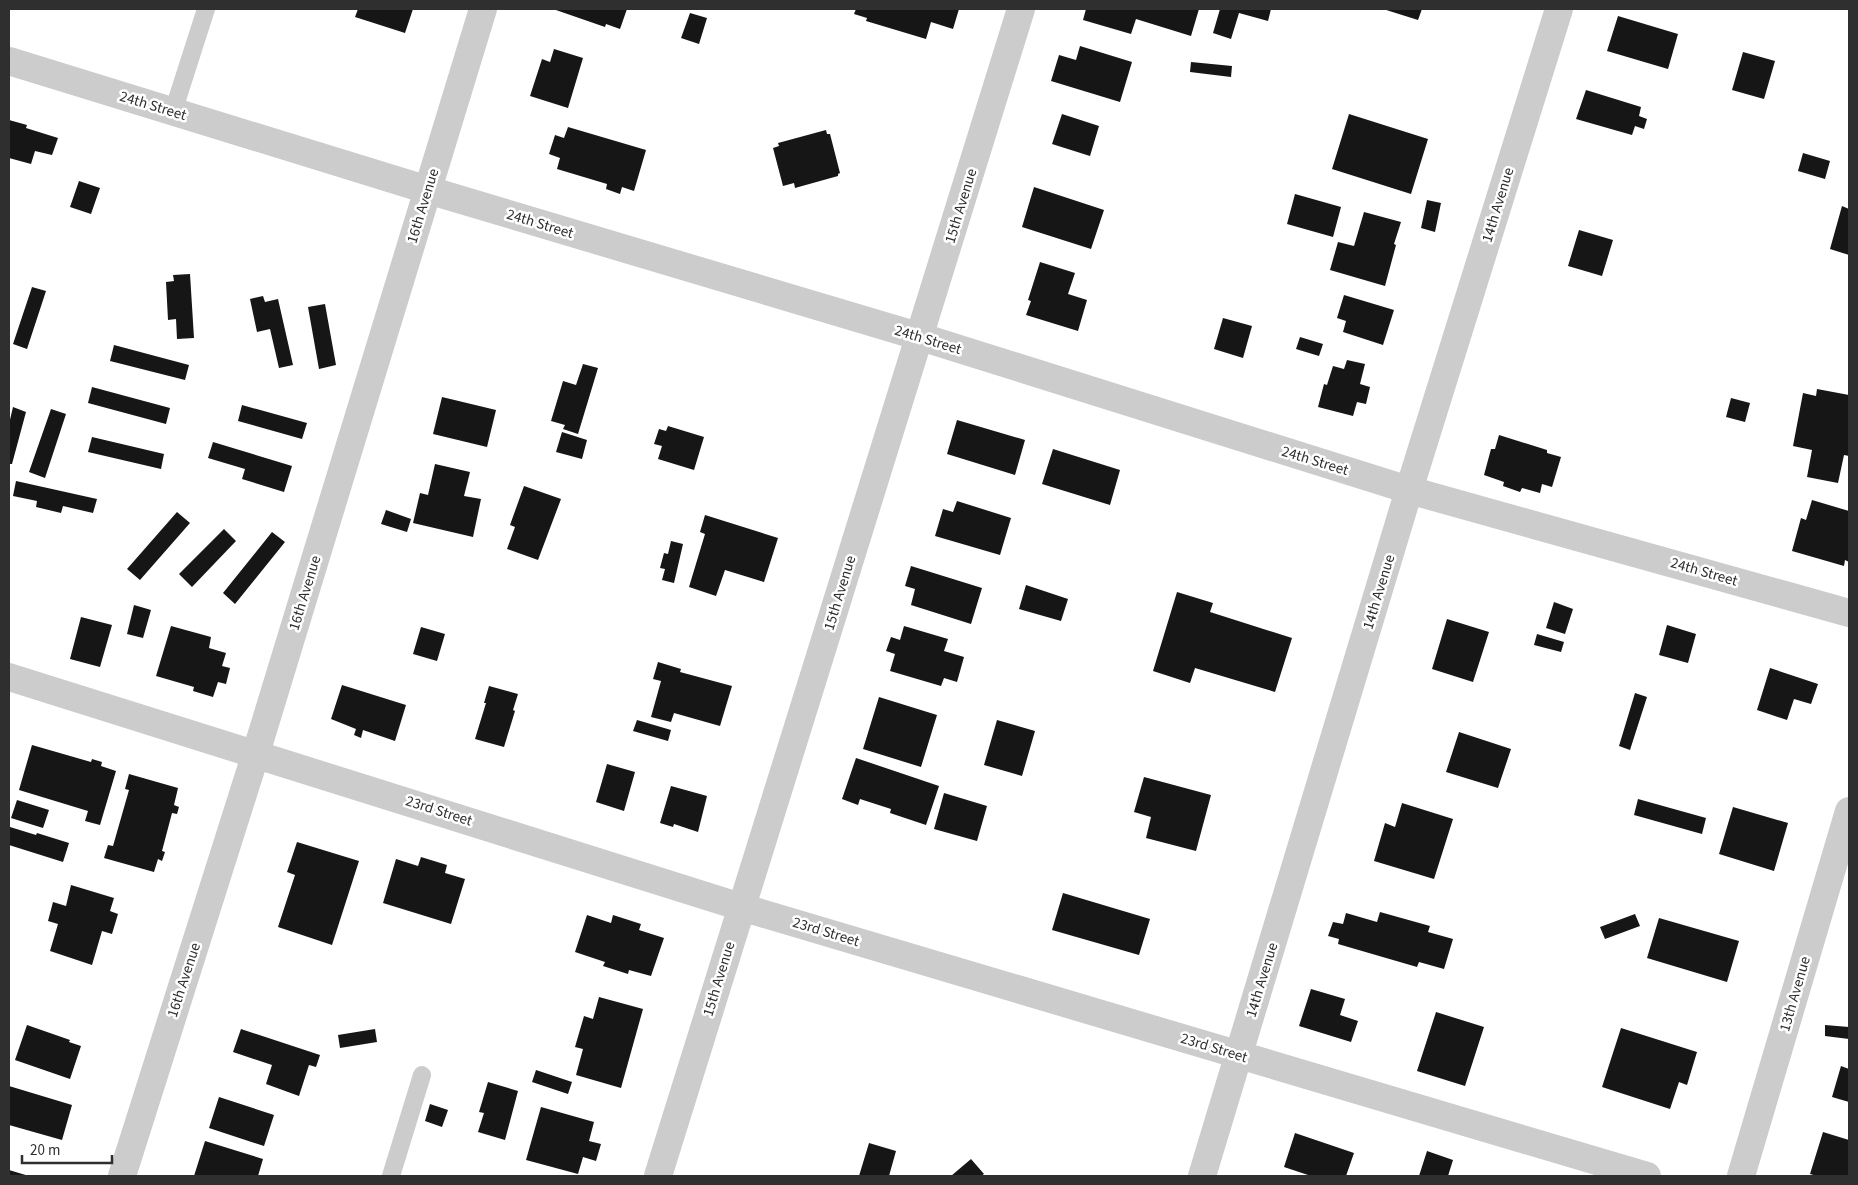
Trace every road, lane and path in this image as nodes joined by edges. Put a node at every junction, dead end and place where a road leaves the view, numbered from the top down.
1 (206, 9) edge
2 (483, 9) edge
3 (1021, 9) edge
4 (1559, 9) edge
5 (9, 61) edge
6 (173, 112) junction
7 (428, 190) junction
8 (921, 337) junction
9 (1409, 490) junction
10 (1849, 613) edge
11 (9, 677) edge
12 (256, 753) junction
13 (1849, 811) edge
14 (741, 907) junction
15 (1239, 1056) junction
16 (422, 1075) dead end
17 (122, 1176) edge
18 (391, 1176) edge
19 (658, 1176) edge
20 (1202, 1176) edge
21 (1647, 1176) edge
22 (1742, 1176) edge

1 - 6 lane
2 - 7 street, 16th Avenue
3 - 8 street, 15th Avenue
4 - 9 street, 14th Avenue
5 - 6 street, 24th Street
6 - 7 street, 24th Street
7 - 8 street, 24th Street
7 - 12 street, 16th Avenue
8 - 9 street, 24th Street
8 - 14 street, 15th Avenue
9 - 10 street, 24th Street
9 - 15 street, 14th Avenue
11 - 12 street, 23rd Street
12 - 14 street, 23rd Street
12 - 17 street, 16th Avenue
13 - 22 street, 13th Avenue
14 - 15 street, 23rd Street
14 - 19 street, 15th Avenue
15 - 20 street, 14th Avenue
15 - 21 street, 23rd Street
16 - 18 lane

